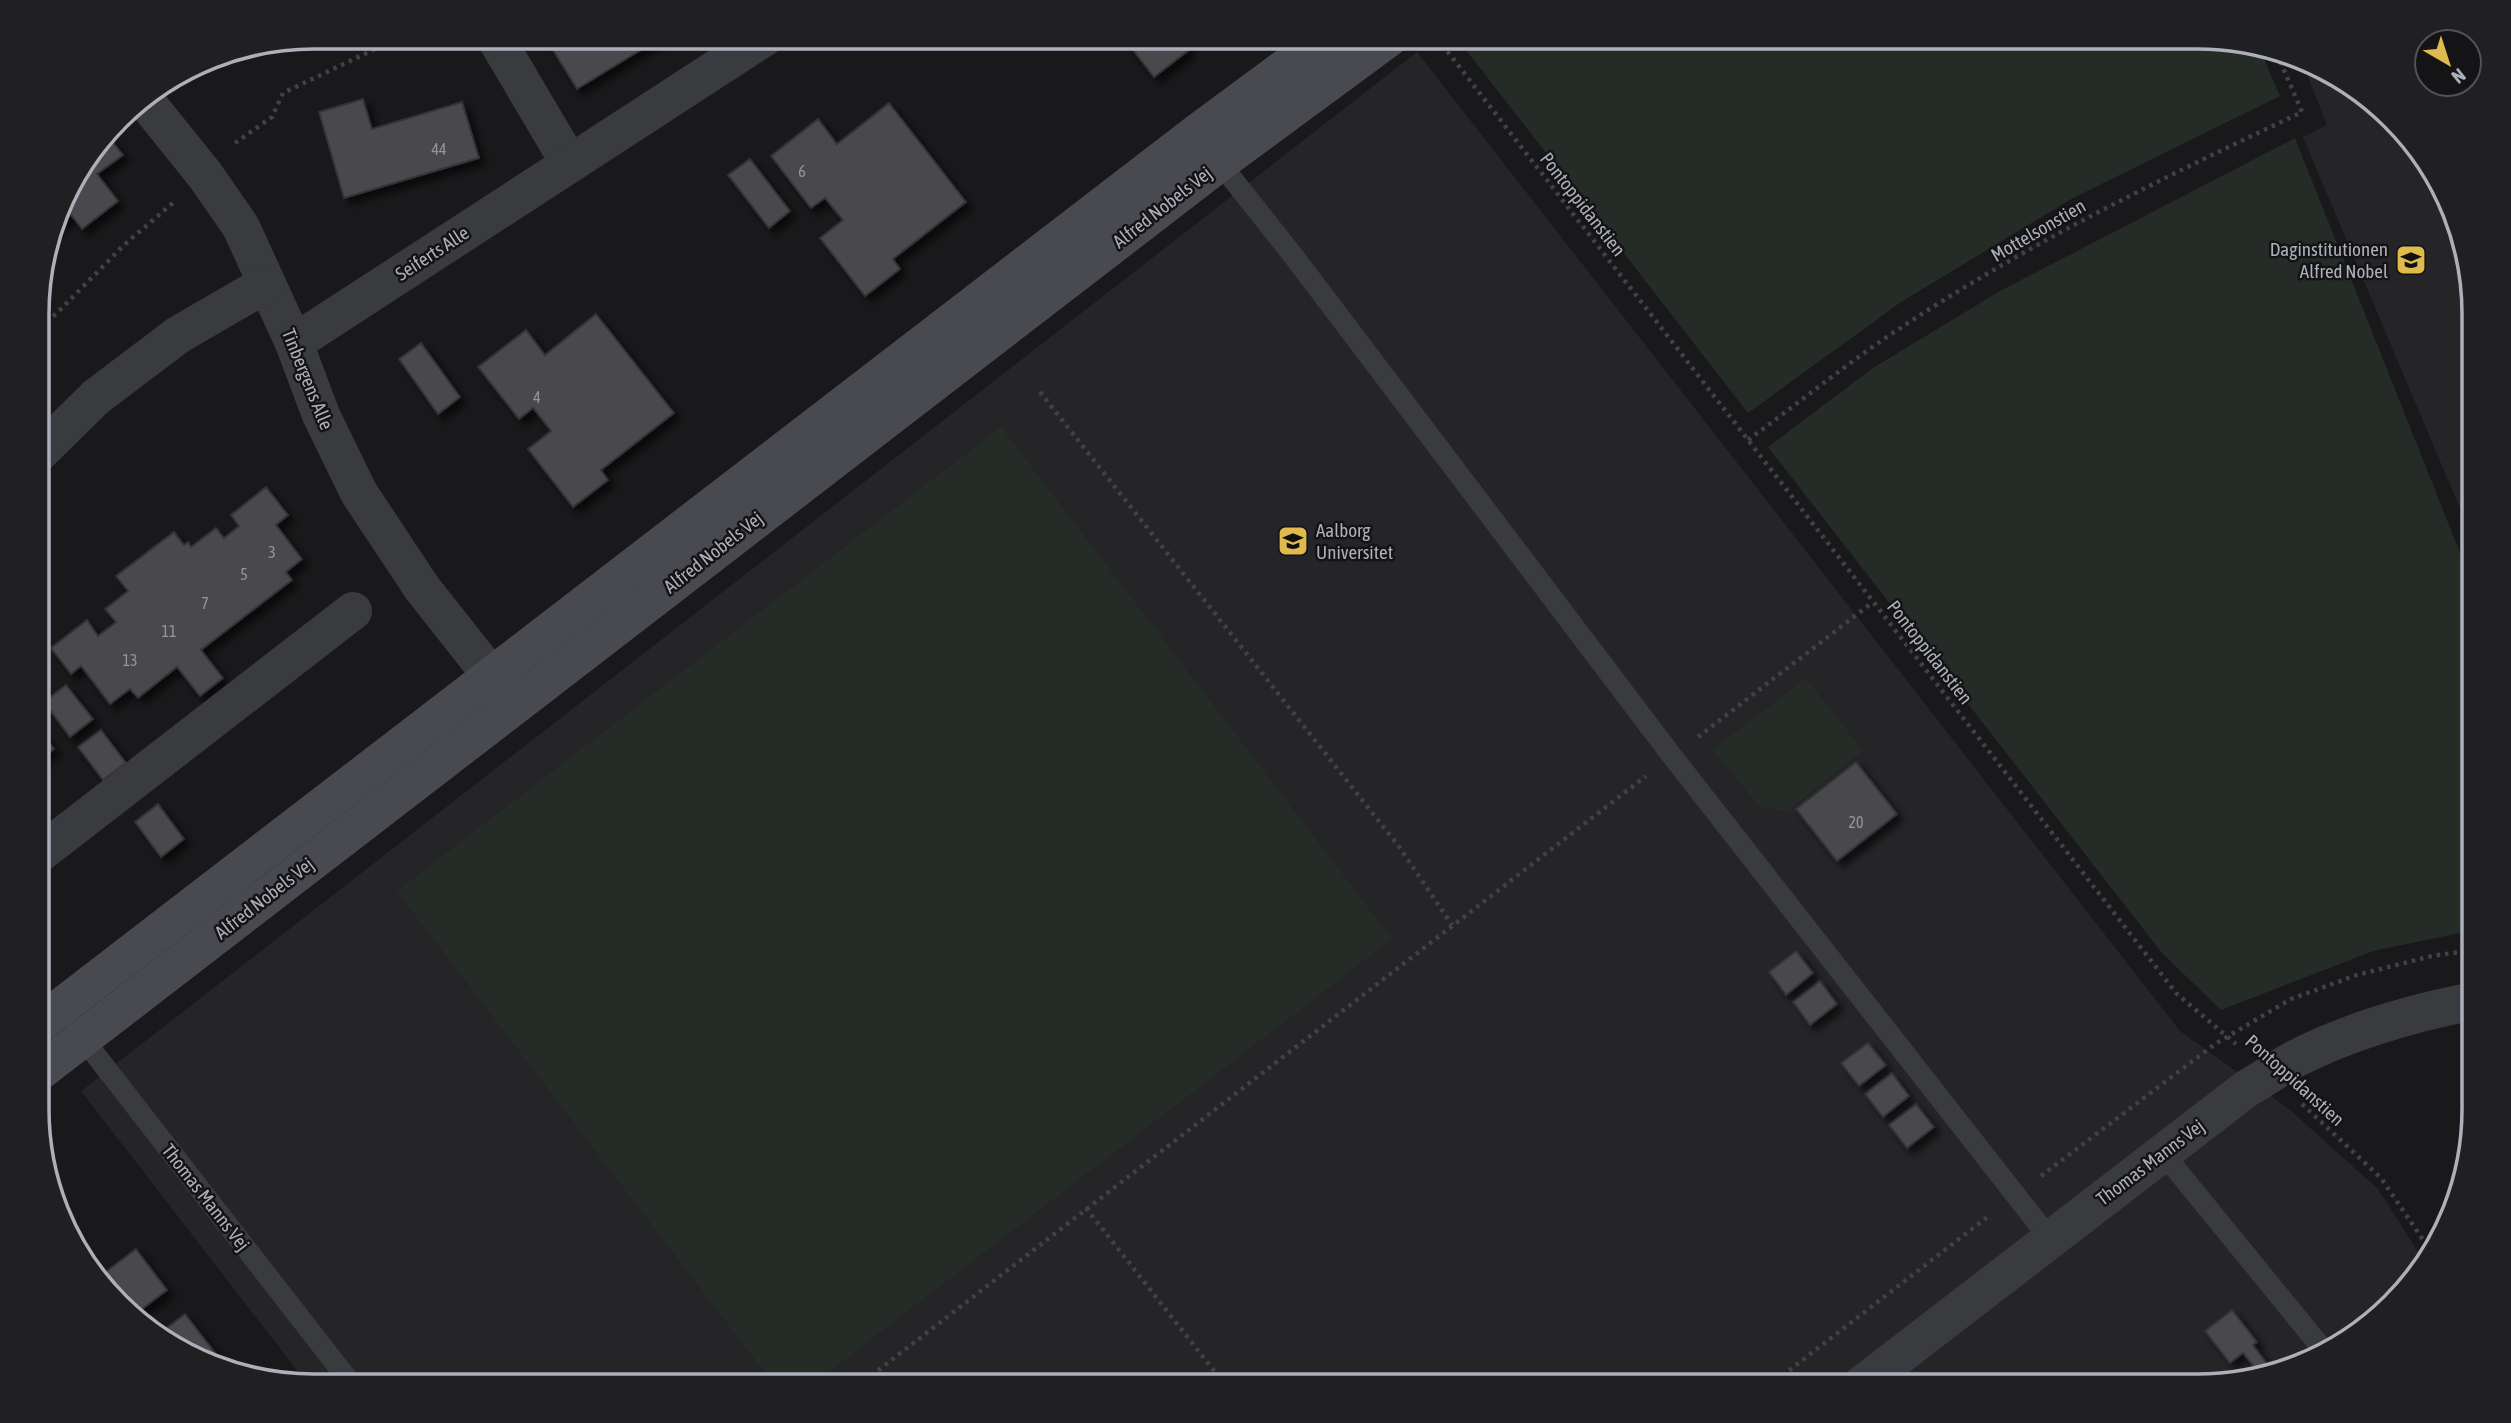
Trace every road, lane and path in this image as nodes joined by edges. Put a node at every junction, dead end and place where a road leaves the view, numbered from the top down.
1 (502, 49) edge
2 (747, 49) edge
3 (1311, 49) edge
4 (1374, 49) edge
5 (1446, 49) edge
6 (2281, 63) edge
7 (150, 107) edge
8 (1197, 133) junction
9 (1219, 163) junction
10 (570, 164) junction
11 (267, 284) junction
12 (294, 343) junction
13 (1040, 392) dead end
14 (1748, 440) junction
15 (49, 443) edge
16 (1873, 603) junction
17 (353, 611) dead end
18 (491, 676) junction
19 (514, 705) junction
20 (1672, 757) junction
21 (49, 846) edge
22 (1452, 925) junction
23 (2462, 1003) edge
24 (49, 1016) edge
25 (83, 1038) junction
26 (49, 1064) edge
27 (2271, 1074) junction
28 (2162, 1152) junction
29 (1086, 1209) junction
30 (2050, 1240) junction
31 (2425, 1243) edge
32 (2319, 1344) edge
33 (344, 1374) edge
34 (873, 1374) edge
35 (1217, 1374) edge
36 (1876, 1374) edge

1 - 10 street
2 - 10 street, Seiferts Alle
3 - 8 street, Alfred Nobels Vej
4 - 9 street, Alfred Nobels Vej
5 - 14 path, Pontoppidanstien
6 - 14 path, Mottelsonstien
7 - 11 street
8 - 9 lane
8 - 18 street, Alfred Nobels Vej
9 - 19 street, Alfred Nobels Vej
9 - 20 lane
10 - 12 street, Seiferts Alle
11 - 12 street, Tinbergens Alle
11 - 15 street
12 - 18 street, Tinbergens Alle
13 - 22 path
14 - 16 path, Pontoppidanstien
16 - 20 path
16 - 27 path, Pontoppidanstien
17 - 21 street
18 - 19 street, Tinbergens Alle
18 - 24 street, Alfred Nobels Vej
19 - 25 street, Alfred Nobels Vej
20 - 22 path
20 - 30 lane
22 - 29 path
23 - 27 street, Thomas Manns Vej
24 - 25 lane, Thomas Manns Vej
25 - 26 street, Alfred Nobels Vej
25 - 33 lane, Thomas Manns Vej
27 - 28 street, Thomas Manns Vej
27 - 31 path, Pontoppidanstien
28 - 30 street, Thomas Manns Vej
28 - 32 lane
29 - 34 path
29 - 35 path
30 - 36 street, Thomas Manns Vej

